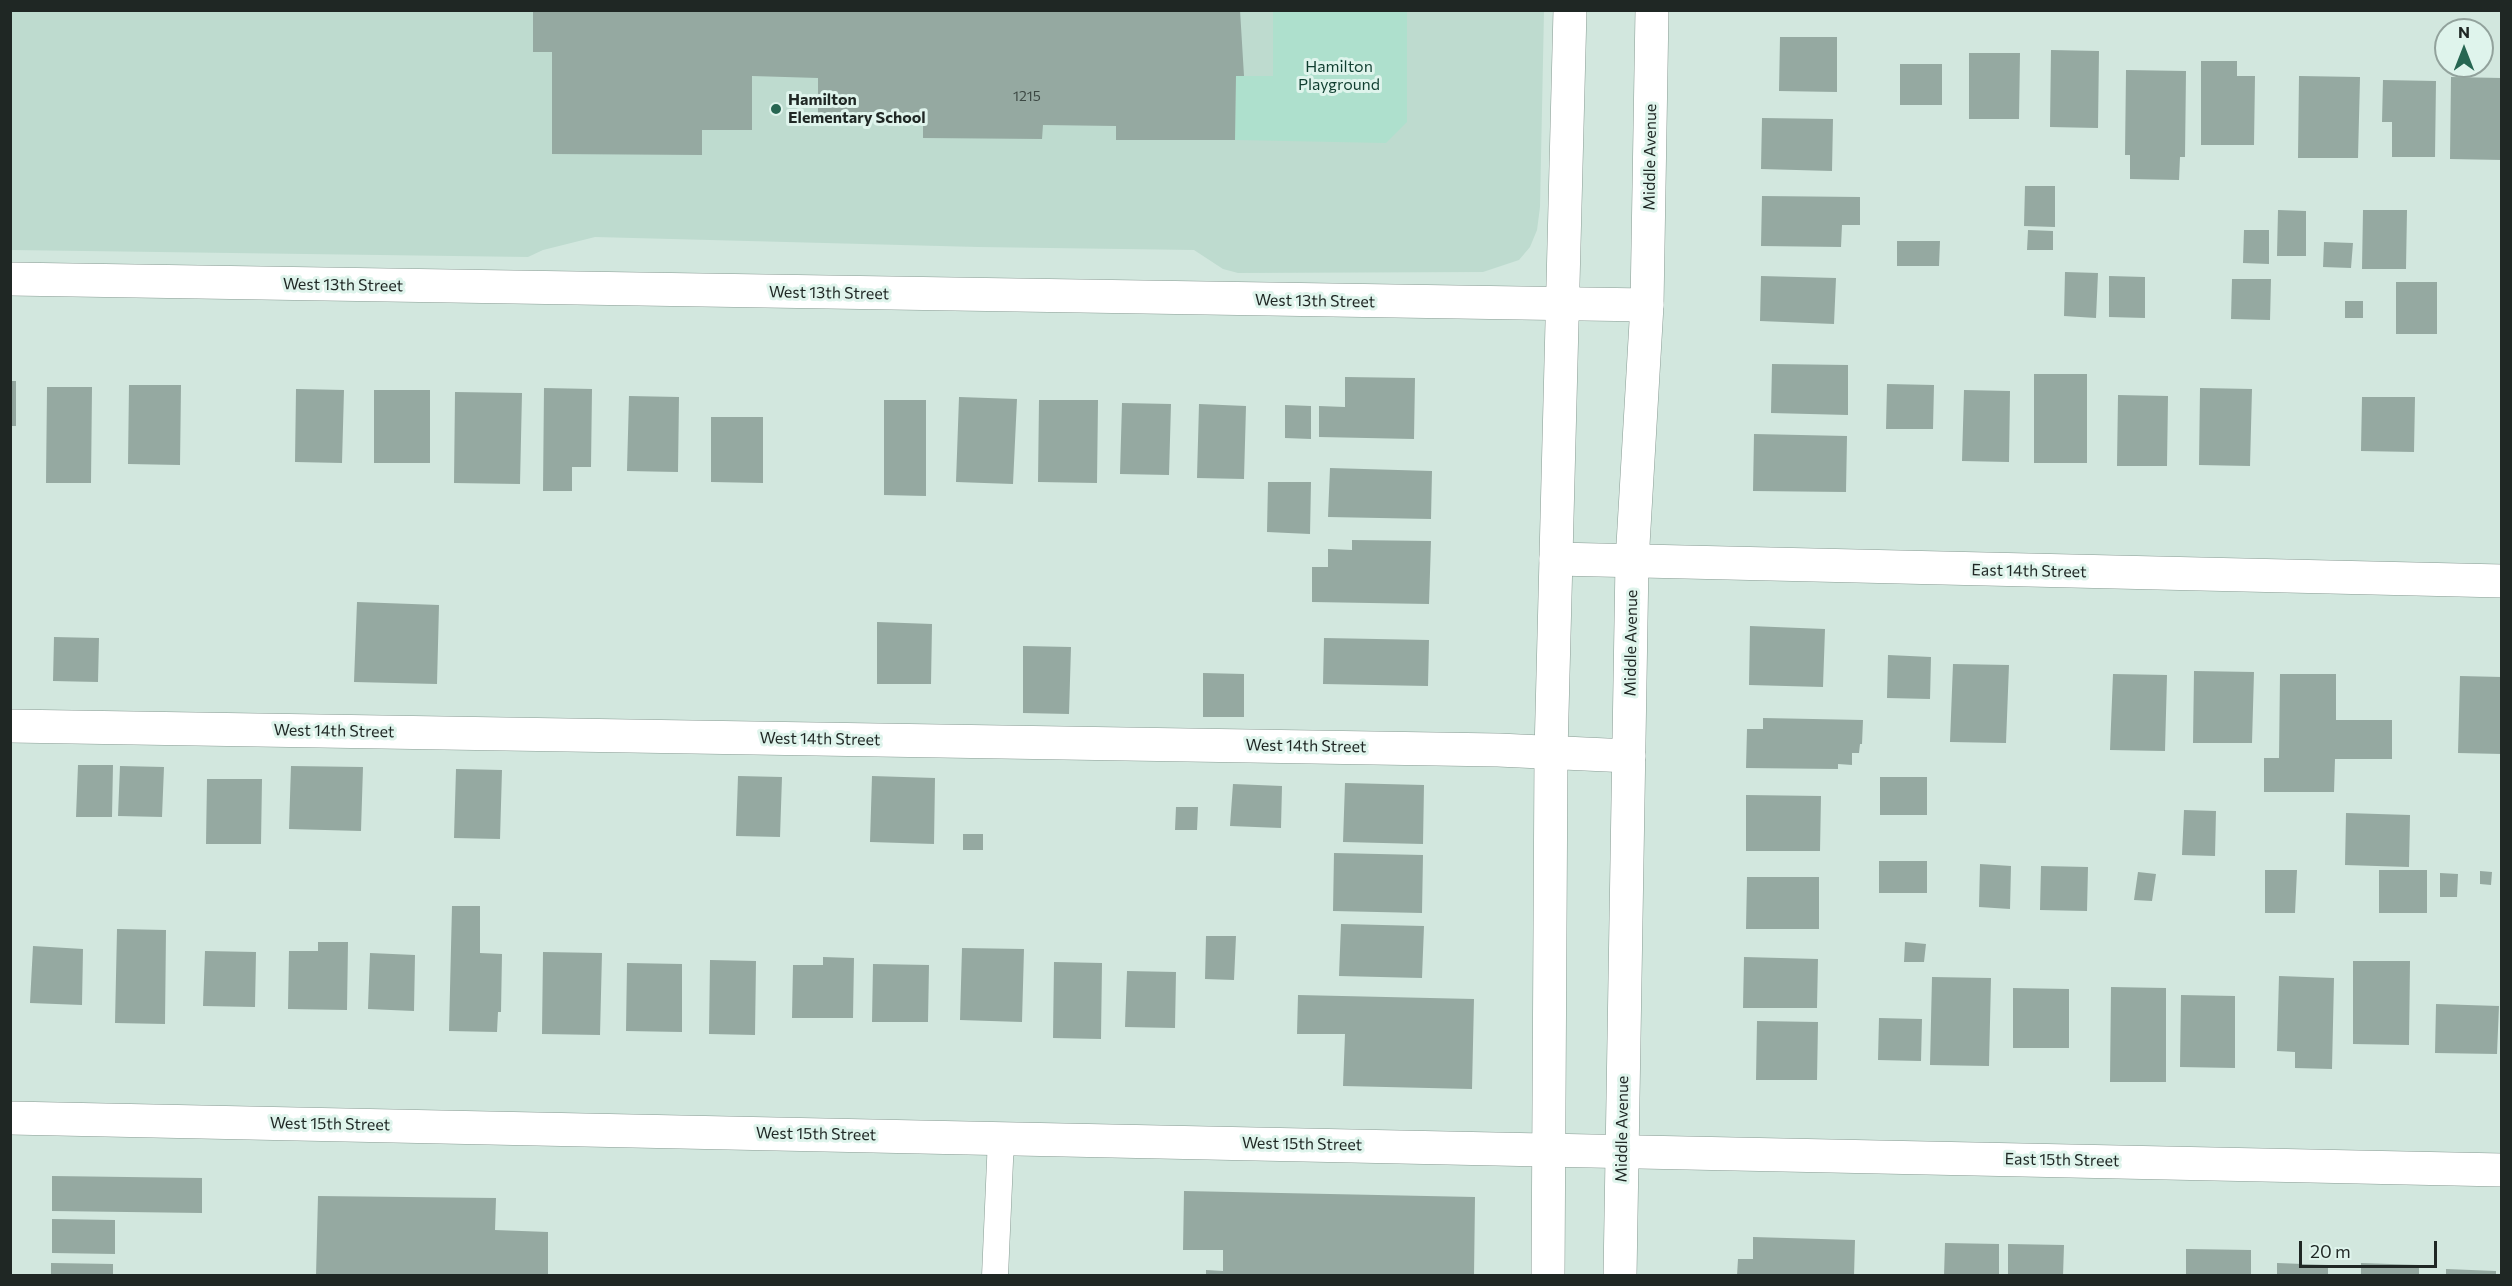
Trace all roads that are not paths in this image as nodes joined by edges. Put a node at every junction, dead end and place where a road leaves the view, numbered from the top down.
1 (1570, 10) edge
2 (1652, 10) edge
3 (10, 279) edge
4 (1563, 305) junction
5 (1647, 305) junction
6 (1556, 559) junction
7 (1632, 562) junction
8 (2502, 581) edge
9 (10, 726) edge
10 (1551, 753) junction
11 (1629, 756) junction
12 (10, 1118) edge
13 (1001, 1138) junction
14 (1548, 1149) junction
15 (1622, 1151) junction
16 (2502, 1170) edge
17 (995, 1275) edge
18 (1548, 1275) edge
19 (1620, 1275) edge

1 - 4 street
2 - 5 street, Middle Avenue
3 - 4 street, West 13th Street
4 - 5 street, West 13th Street
4 - 6 street
5 - 7 street, Middle Avenue
6 - 7 street, East 14th Street
6 - 10 street
7 - 8 street, East 14th Street
7 - 11 street, Middle Avenue
9 - 10 street, West 14th Street
10 - 11 street, West 14th Street
10 - 14 street
11 - 15 street, Middle Avenue
12 - 13 street, West 15th Street
13 - 14 street, West 15th Street
13 - 17 lane
14 - 15 street, West 15th Street
14 - 18 street
15 - 16 street, East 15th Street
15 - 19 street, Middle Avenue

